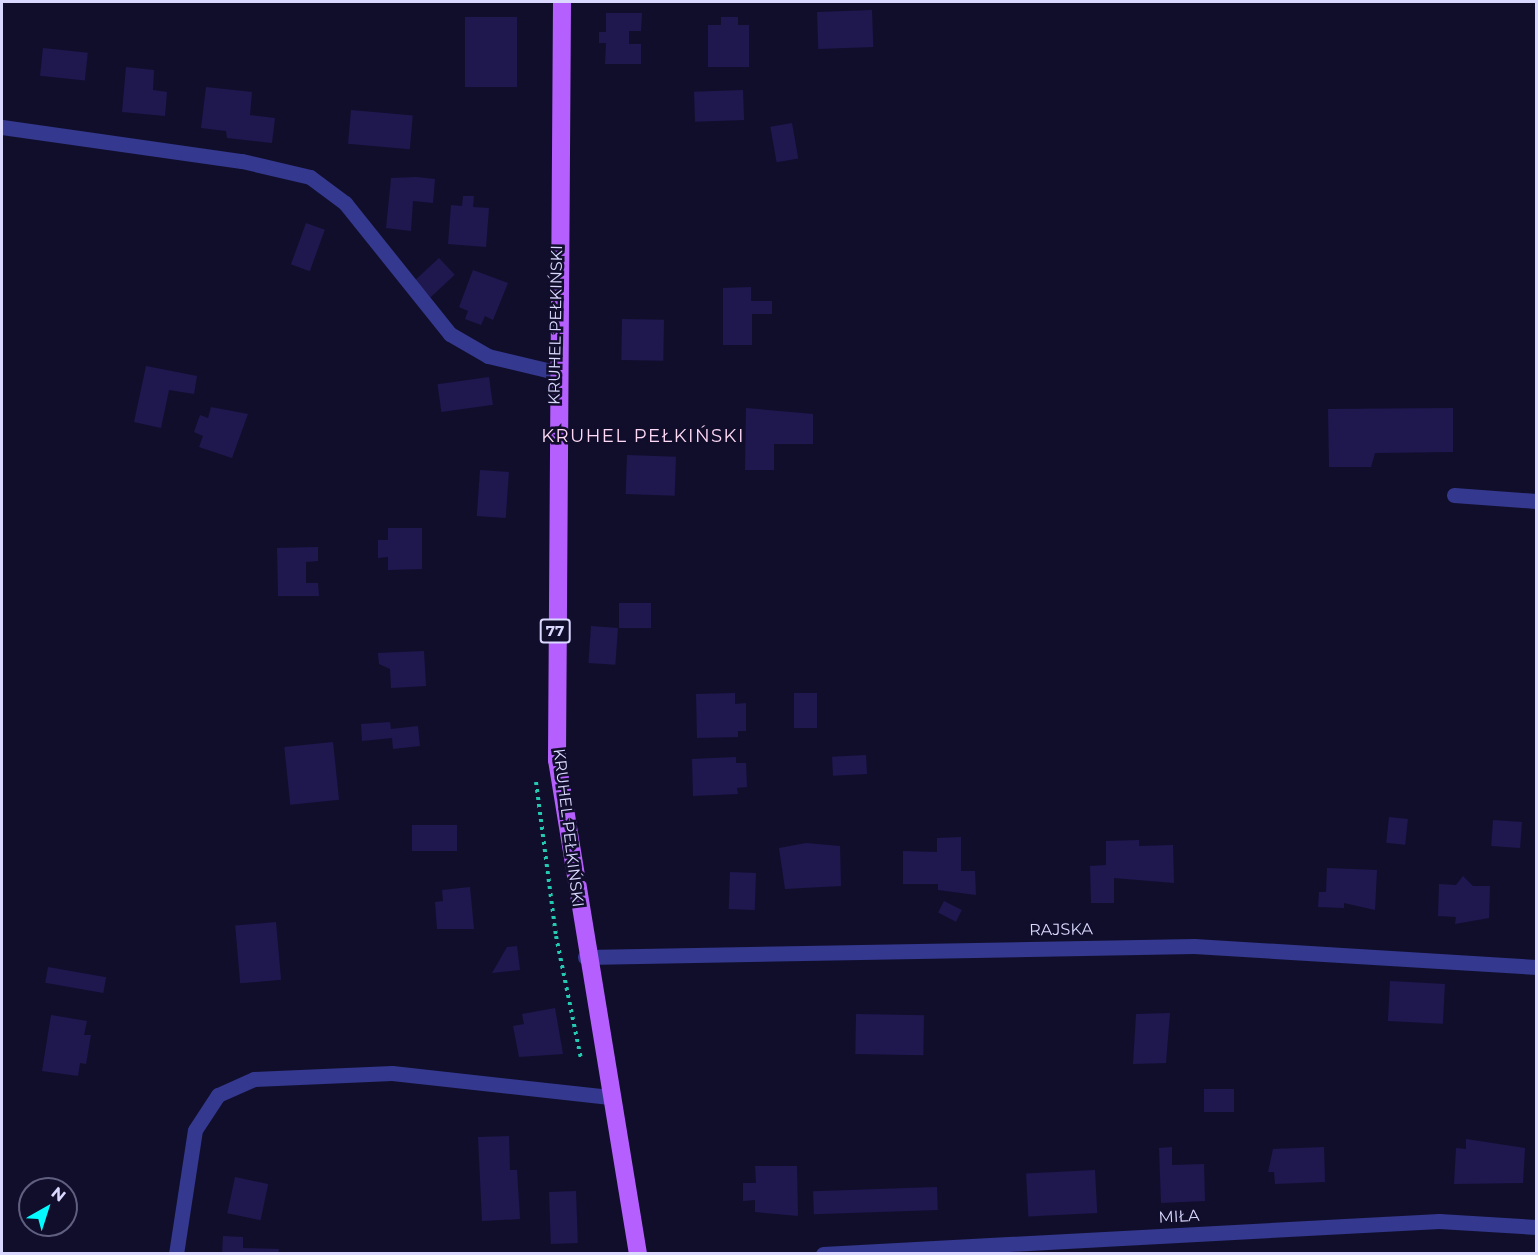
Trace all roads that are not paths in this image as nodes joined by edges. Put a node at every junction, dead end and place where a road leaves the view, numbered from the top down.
1 (562, 2) edge
2 (2, 127) edge
3 (555, 372) junction
4 (1454, 495) dead end
5 (1536, 501) edge
6 (585, 957) junction
7 (1536, 967) edge
8 (610, 1096) junction
9 (1536, 1227) edge
10 (176, 1254) edge
11 (638, 1254) edge
12 (823, 1254) edge

1 - 3 main road, KRUHEL PEŁKIŃSKI / 77
2 - 3 lane
3 - 6 main road, KRUHEL PEŁKIŃSKI / 77
4 - 5 lane
6 - 7 lane, RAJSKA
6 - 8 main road, KRUHEL PEŁKIŃSKI / 77
8 - 10 lane
8 - 11 main road, KRUHEL PEŁKIŃSKI / 77
9 - 12 lane, MIŁA

